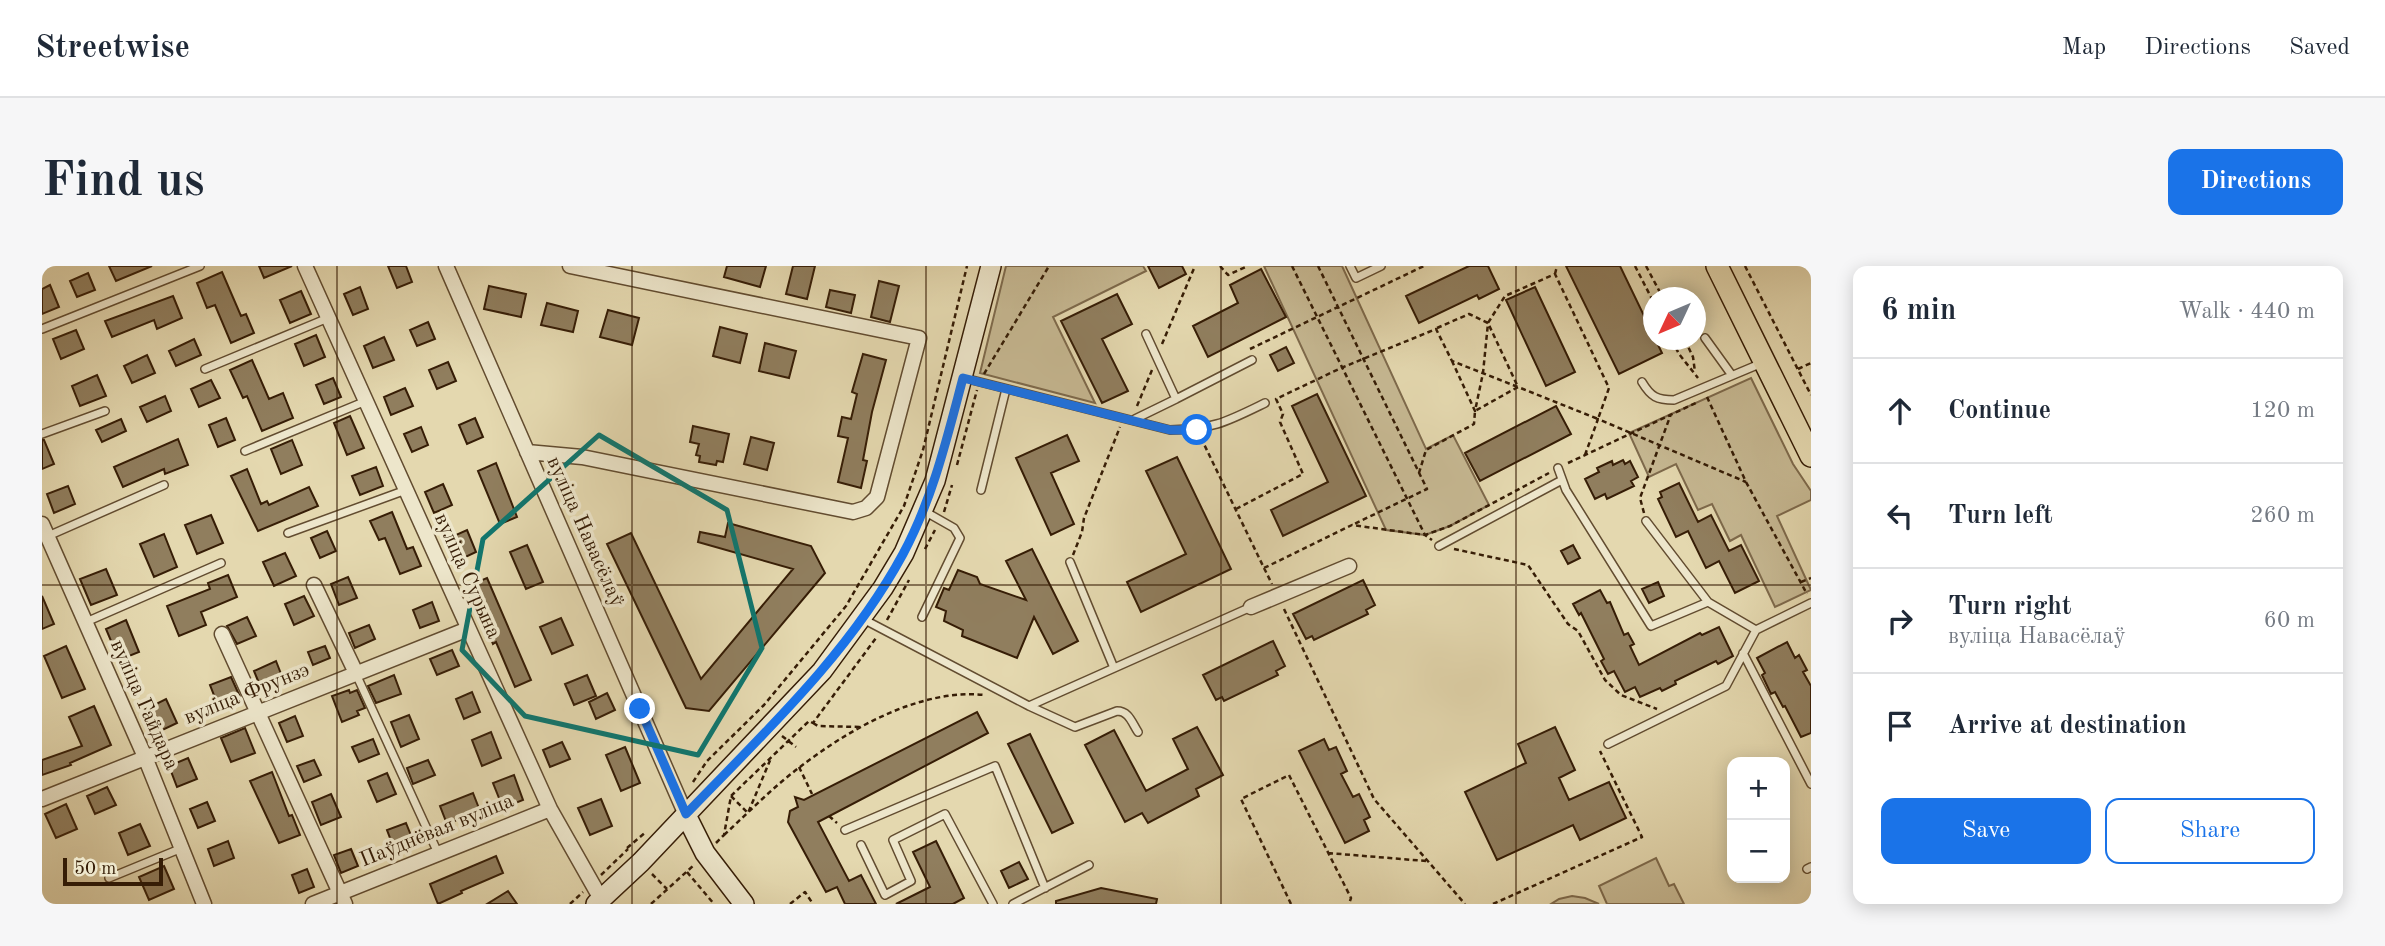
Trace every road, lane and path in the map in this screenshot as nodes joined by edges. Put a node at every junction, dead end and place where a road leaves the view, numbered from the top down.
1 (200, 266) edge
2 (305, 266) edge
3 (446, 266) edge
4 (570, 266) edge
5 (967, 266) edge
6 (991, 266) edge
7 (1195, 266) edge
8 (1220, 266) edge
9 (1248, 266) edge
10 (1292, 266) edge
11 (1318, 266) edge
12 (1350, 266) edge
13 (1381, 266) edge
14 (1556, 266) edge
15 (1635, 266) edge
16 (1646, 266) edge
17 (1717, 266) edge
18 (1745, 266) edge
19 (1555, 274) junction
20 (1646, 287) edge
21 (1657, 287) edge
22 (328, 318) junction
23 (1488, 323) junction
24 (42, 329) edge
25 (1436, 329) junction
26 (1146, 334) dead end
27 (1706, 339) edge
28 (1677, 350) edge
29 (1690, 350) edge
30 (1157, 356) junction
31 (1363, 359) junction
32 (1252, 360) dead end
33 (1452, 360) junction
34 (1764, 362) junction
35 (1811, 363) edge
36 (1341, 368) junction
37 (205, 369) dead end
38 (1798, 369) junction
39 (1695, 372) junction
40 (1482, 373) junction
41 (1731, 374) junction
42 (963, 378) junction
43 (1642, 382) dead end
44 (1518, 387) junction
45 (1703, 388) junction
46 (1006, 389) junction
47 (1811, 395) edge
48 (1707, 398) junction
49 (1175, 399) junction
50 (366, 401) junction
51 (1265, 403) dead end
52 (105, 411) dead end
53 (1475, 411) junction
54 (1671, 414) junction
55 (1135, 416) junction
56 (1598, 419) junction
57 (1197, 430) junction
58 (1629, 433) junction
59 (42, 434) edge
60 (1661, 446) junction
61 (246, 451) dead end
62 (527, 452) junction
63 (1586, 455) junction
64 (1811, 456) edge
65 (1558, 468) junction
66 (1419, 473) junction
67 (1562, 480) junction
68 (1746, 482) junction
69 (164, 485) dead end
70 (406, 490) junction
71 (981, 490) dead end
72 (1236, 509) junction
73 (923, 511) junction
74 (1646, 521) joint
75 (1352, 525) junction
76 (45, 530) edge
77 (288, 533) dead end
78 (1425, 535) junction
79 (1439, 546) junction
80 (1070, 562) dead end
81 (221, 563) dead end
82 (1349, 566) dead end
83 (1264, 568) junction
84 (1811, 578) edge
85 (1801, 582) junction
86 (314, 584) dead end
87 (1276, 593) dead end
88 (1709, 602) junction
89 (1811, 603) edge
90 (1282, 605) dead end
91 (1251, 607) joint
92 (922, 617) dead end
93 (862, 619) junction
94 (86, 622) junction
95 (468, 629) junction
96 (1756, 630) junction
97 (222, 634) dead end
98 (1743, 653) junction
99 (1114, 668) junction
100 (356, 673) junction
101 (986, 695) dead end
102 (1029, 706) junction
103 (258, 712) junction
104 (1665, 716) junction
105 (813, 723) dead end
106 (860, 727) junction
107 (1138, 732) dead end
108 (1608, 744) joint
109 (145, 757) junction
110 (772, 757) dead end
111 (799, 767) junction
112 (1811, 784) edge
113 (812, 794) dead end
114 (731, 796) dead end
115 (42, 799) edge
116 (682, 807) junction
117 (550, 809) junction
118 (748, 813) junction
119 (653, 826) dead end
120 (845, 830) dead end
121 (724, 835) dead end
122 (861, 845) dead end
123 (183, 848) junction
124 (627, 848) dead end
125 (438, 853) junction
126 (1328, 853) junction
127 (1427, 861) junction
128 (1089, 865) dead end
129 (109, 878) dead end
130 (1045, 888) junction
131 (342, 898) edge
132 (598, 902) edge
133 (204, 904) edge
134 (313, 904) edge
135 (652, 904) edge
136 (714, 904) edge
137 (744, 904) edge
138 (790, 904) edge
139 (813, 904) edge
140 (993, 904) edge
141 (1013, 904) edge
142 (1291, 904) edge
143 (1349, 904) edge
144 (1465, 904) edge
145 (1493, 904) edge

1 - 24 lane
2 - 22 street, вуліца Сурына
3 - 62 street, вуліца Навасёлаў
4 - 62 street
5 - 116 path
6 - 42 main road
7 - 30 path
8 - 9 path
10 - 36 path
11 - 31 path
12 - 13 lane
14 - 19 path
15 - 20 path
16 - 21 path
17 - 34 main road
18 - 38 path
19 - 23 path
19 - 56 path
22 - 37 lane
22 - 50 street, вуліца Сурына
23 - 25 path
23 - 40 path
23 - 44 path
25 - 31 path
25 - 33 path
26 - 30 lane
27 - 41 lane
28 - 39 path
29 - 39 path
30 - 49 lane
30 - 55 path
31 - 36 path
31 - 66 path
32 - 49 lane
33 - 40 path
33 - 53 path
34 - 41 lane
34 - 64 main road
35 - 38 path
36 - 72 path
36 - 78 path
38 - 47 path
39 - 45 path
40 - 44 path
40 - 53 path
41 - 45 lane
42 - 46 lane
42 - 73 main road
43 - 45 lane
44 - 53 path
44 - 56 path
45 - 48 path
46 - 55 lane
46 - 71 lane
48 - 54 path
48 - 68 path
49 - 55 lane
50 - 61 lane
50 - 70 street, вуліца Сурына
51 - 57 lane
52 - 59 lane
53 - 66 path
54 - 58 path
54 - 60 path
55 - 57 lane
56 - 58 path
56 - 63 path
57 - 72 path
58 - 60 path
58 - 63 path
60 - 68 path
60 - 74 path
62 - 116 street, вуліца Навасёлаў
63 - 65 path
65 - 67 lane
65 - 78 path
66 - 75 path
67 - 79 lane
67 - 88 lane
68 - 85 path
69 - 76 lane
70 - 77 lane
70 - 95 street, вуліца Сурына
72 - 83 path
73 - 92 lane
73 - 93 main road
74 - 88 lane
75 - 78 path
75 - 83 path
76 - 94 street, вуліца Гайдара
78 - 79 path
79 - 104 path
80 - 99 lane
81 - 94 lane
82 - 91 street
83 - 87 path
84 - 85 path
85 - 89 path
86 - 100 street
88 - 96 lane
89 - 96 lane
90 - 127 path
91 - 99 lane
93 - 102 lane
93 - 116 main road
94 - 109 street, вуліца Гайдара
95 - 100 street, вуліца Фрунзэ
95 - 117 street, вуліца Сурына
96 - 98 lane
97 - 103 street, Паўднёвая вуліца
98 - 104 lane
98 - 112 lane
99 - 102 lane
100 - 103 street, вуліца Фрунзэ
100 - 125 lane
101 - 106 path
102 - 107 lane
103 - 109 street, вуліца Фрунзэ
103 - 131 street, Паўднёвая вуліца
104 - 108 lane
105 - 106 path
106 - 111 path
108 - 145 path
109 - 115 street, вуліца Фрунзэ
109 - 123 street, вуліца Гайдара
110 - 118 path
111 - 113 path
111 - 118 path
114 - 118 path
116 - 132 main road
116 - 137 main road
117 - 125 street, Паўднёвая вуліца
117 - 132 street, вуліца Сурына
118 - 121 path
119 - 124 path
120 - 130 lane
122 - 140 lane
123 - 129 lane
123 - 133 street, вуліца Гайдара
125 - 131 street, Паўднёвая вуліца
126 - 127 path
126 - 142 path
126 - 143 path
127 - 144 path
128 - 130 lane
130 - 141 lane
131 - 134 street, Паўднёвая вуліца
135 - 136 path
138 - 139 path

